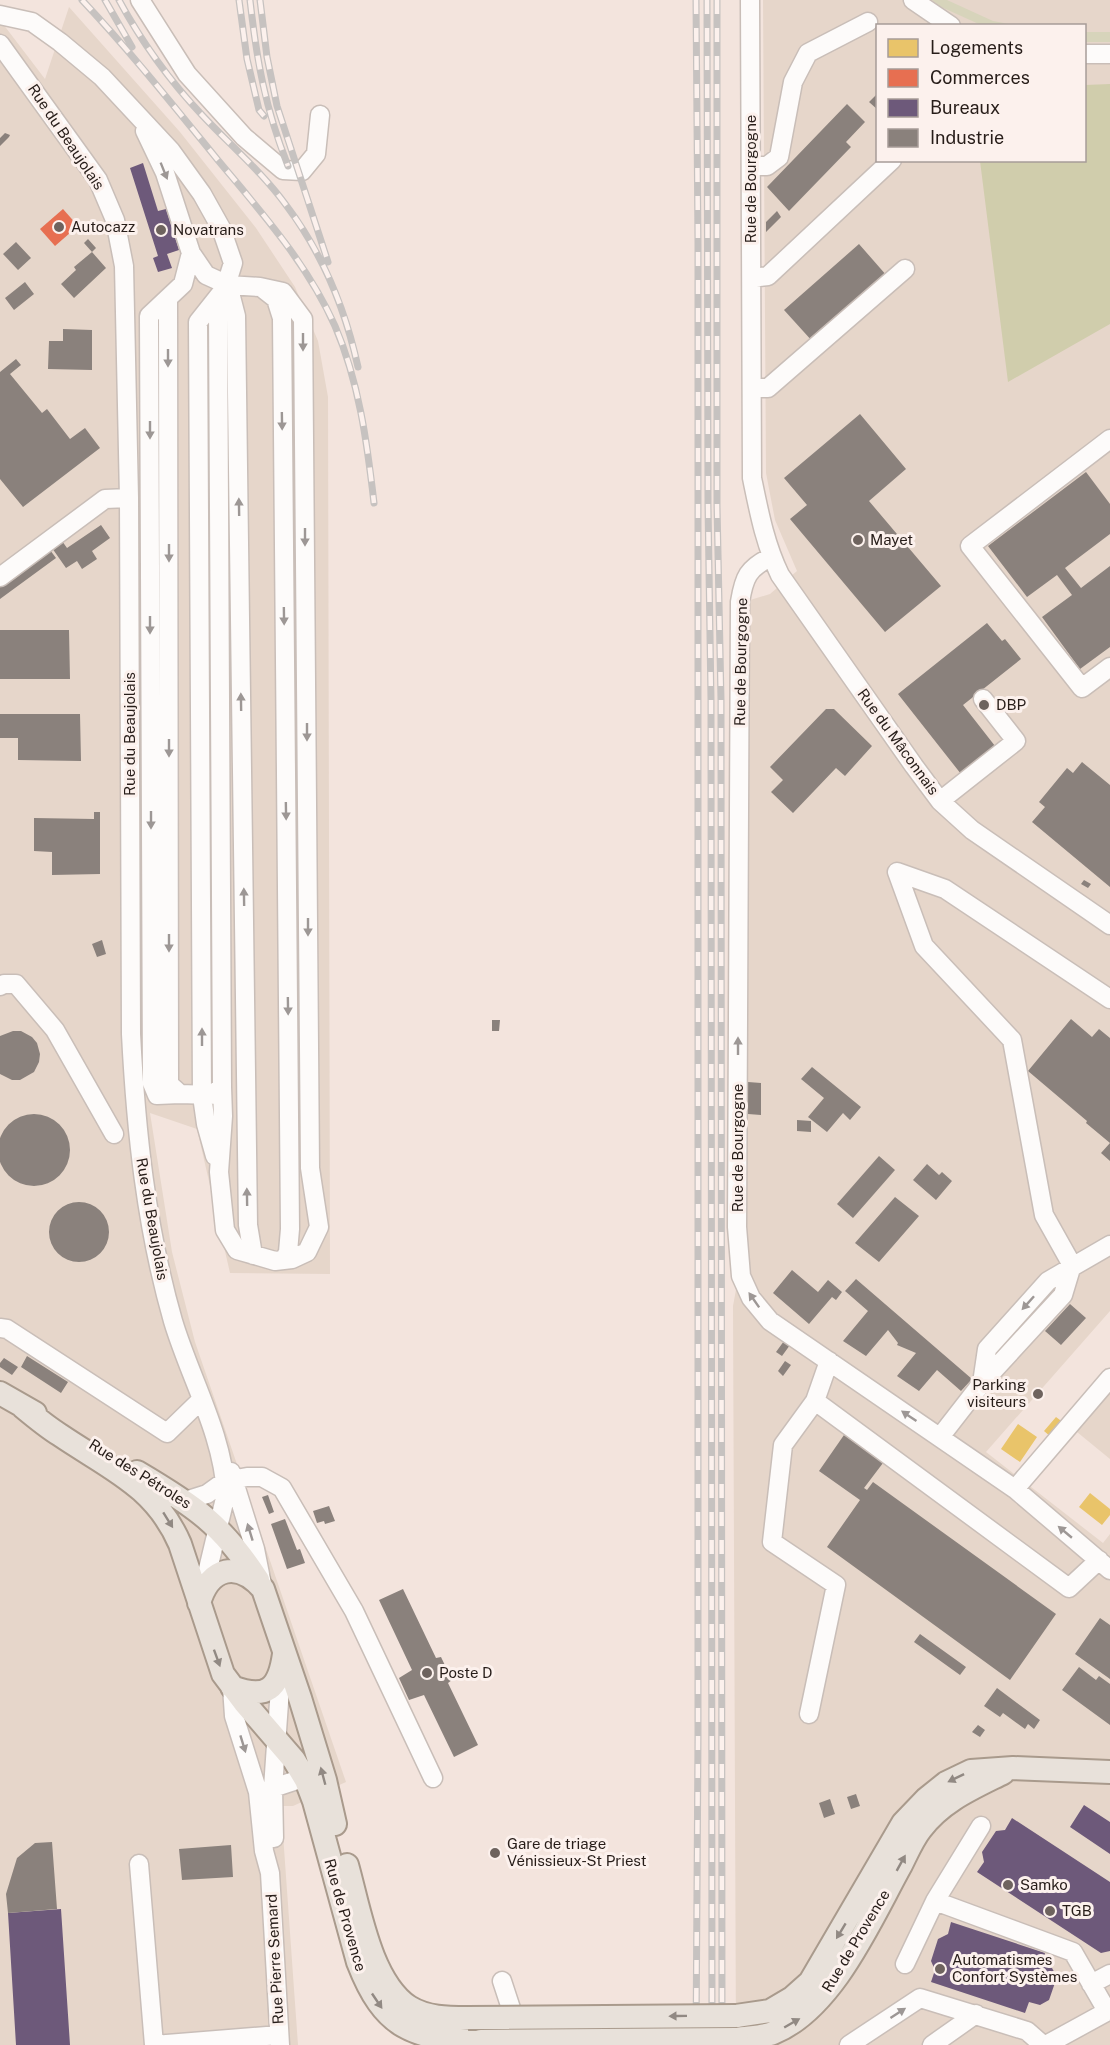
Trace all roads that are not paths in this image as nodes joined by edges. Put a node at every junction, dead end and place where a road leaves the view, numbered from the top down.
1 (140, 0) edge
2 (750, 0) edge
3 (913, 0) edge
4 (0, 15) edge
5 (868, 22) dead end
6 (948, 24) edge
7 (0, 44) edge
8 (1086, 54) edge
9 (1110, 54) edge
10 (320, 115) dead end
11 (140, 118) junction
12 (890, 162) edge
13 (751, 166) junction
14 (190, 253) junction
15 (905, 269) dead end
16 (752, 278) junction
17 (228, 285) junction
18 (260, 287) junction
19 (752, 388) junction
20 (1106, 449) edge
21 (129, 498) junction
22 (764, 537) joint
23 (771, 557) junction
24 (0, 577) edge
25 (1110, 667) edge
26 (983, 699) dead end
27 (940, 801) junction
28 (1110, 925) edge
29 (0, 986) edge
30 (1110, 999) edge
31 (222, 1087) junction
32 (202, 1096) junction
33 (114, 1134) dead end
34 (219, 1172) junction
35 (1110, 1245) edge
36 (253, 1256) junction
37 (284, 1260) junction
38 (1072, 1265) junction
39 (2, 1326) edge
40 (829, 1361) junction
41 (1110, 1378) edge
42 (0, 1393) edge
43 (201, 1400) junction
44 (815, 1401) junction
45 (23, 1407) junction
46 (940, 1437) junction
47 (230, 1480) junction
48 (1015, 1489) junction
49 (186, 1501) junction
50 (217, 1527) junction
51 (1104, 1565) edge
52 (263, 1589) junction
53 (200, 1597) junction
54 (282, 1664) junction
55 (232, 1688) junction
56 (809, 1714) dead end
57 (276, 1738) junction
58 (1013, 1768) junction
59 (1110, 1772) edge
60 (434, 1778) dead end
61 (306, 1780) junction
62 (273, 1788) junction
63 (981, 1826) dead end
64 (139, 1864) dead end
65 (270, 1873) junction
66 (935, 1901) junction
67 (905, 1964) dead end
68 (1110, 1974) edge
69 (502, 1981) dead end
70 (1091, 1984) junction
71 (1108, 2011) edge
72 (976, 2014) junction
73 (279, 2040) edge
74 (523, 2045) edge
75 (849, 2045) edge
76 (932, 2045) edge
77 (1044, 2045) edge

1 - 10 street
2 - 13 street, Rue de Bourgogne
3 - 6 street
4 - 11 street
5 - 13 street
7 - 21 street, Rue du Beaujolais
8 - 9 street
11 -> 14 street
11 - 17 street
12 - 16 street
13 - 16 street, Rue de Bourgogne
14 - 17 street
14 -> 32 street
15 - 19 street
16 - 19 street, Rue de Bourgogne
17 - 18 street
17 - 31 street
32 -> 17 street
36 -> 17 street
18 -> 37 street
18 -> 37 street
19 - 22 street, Rue de Bourgogne
20 - 25 street
21 - 24 street
21 - 43 street, Rue du Beaujolais
22 - 23 street, Rue du Mâconnais
23 - 27 street, Rue du Mâconnais
40 -> 23 street, Rue de Bourgogne
26 - 27 street
27 - 28 street, Rue du Mâconnais
29 - 33 street
30 - 38 street
31 - 32 street
31 - 34 street
32 - 34 street
34 - 36 street
35 - 38 street
36 - 37 street
38 - 46 street
39 - 43 street
40 - 44 street
46 -> 40 street, Rue de Bourgogne
41 - 48 street
42 - 45 main road, Rue des Pétroles
43 - 47 street, Rue du Beaujolais
44 - 51 street
44 - 56 street
45 - 49 main road, Rue des Pétroles
45 -> 53 main road, Rue des Pétroles
46 - 48 street, Rue de Bourgogne
47 - 49 street
47 - 50 street, Rue du Beaujolais
52 -> 47 street, Rue du Beaujolais
47 - 60 street
51 -> 48 street, Rue de Bourgogne
49 - 50 main road, Rue des Pétroles
50 - 52 main road, Rue des Pétroles
50 - 53 street, Rue du Beaujolais
52 - 53 main road
52 - 54 main road, Rue de Provence
53 -> 55 main road, Rue de Provence
54 - 55 main road
54 - 57 street, Rue Pierre Semard
58 -> 54 main road, Rue de Provence, bridge
55 - 57 main road, Rue de Provence
55 -> 65 street, Rue Pierre Semard
57 - 61 main road, Rue de Provence
57 - 62 street, Rue Pierre Semard
58 - 59 main road, Rue de Provence
61 -> 58 main road, Rue de Provence, bridge
61 - 62 street
62 - 65 street, Rue Pierre Semard
63 - 66 street
64 - 73 street
65 - 73 street, Rue Pierre Semard
66 - 67 street
66 - 70 street
68 - 70 street
69 - 74 street
70 - 71 street
71 - 77 street
75 -> 72 street
72 - 76 street
72 - 77 street

